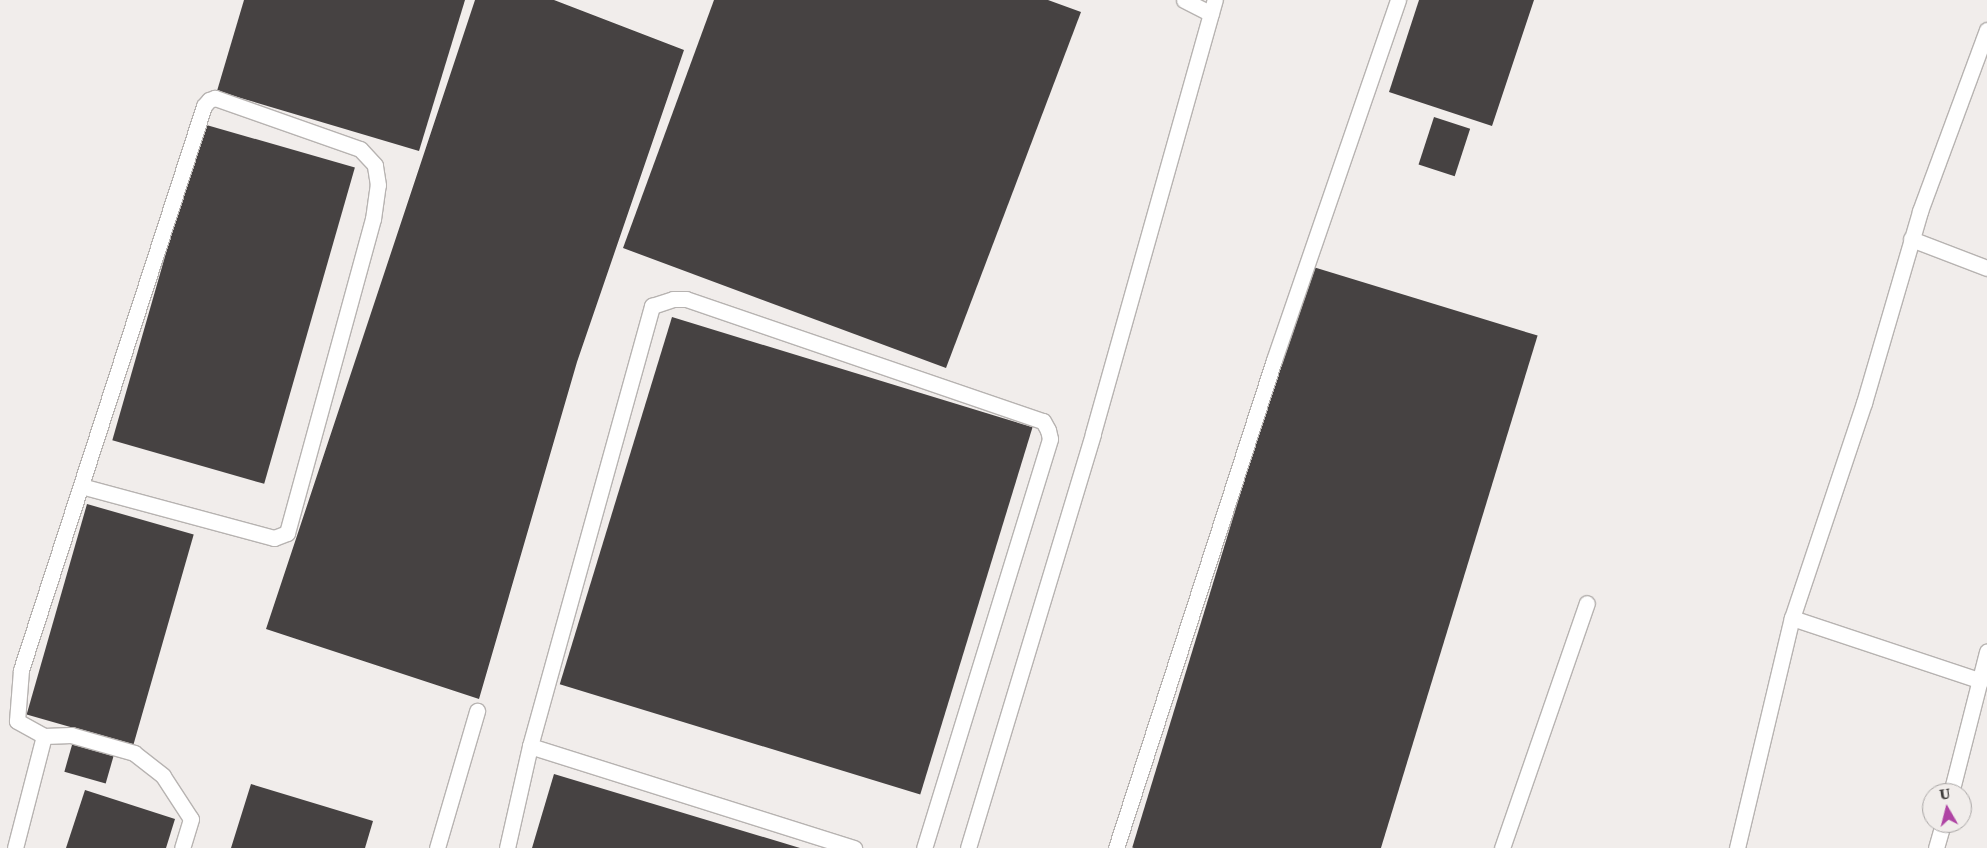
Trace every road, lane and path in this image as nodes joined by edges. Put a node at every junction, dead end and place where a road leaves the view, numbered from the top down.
1 (1184, 0) edge
2 (1398, 0) edge
3 (1213, 7) edge
4 (1987, 30) edge
5 (1911, 239) junction
6 (1987, 268) edge
7 (81, 486) junction
8 (1587, 603) dead end
9 (1792, 618) junction
10 (1987, 652) edge
11 (1981, 681) junction
12 (477, 711) dead end
13 (44, 736) junction
14 (530, 746) junction
15 (1954, 783) edge
16 (1940, 833) edge
17 (14, 848) edge
18 (182, 848) edge
19 (437, 848) edge
20 (507, 848) edge
21 (854, 848) edge
22 (924, 848) edge
23 (968, 848) edge
24 (1116, 848) edge
25 (1502, 848) edge
26 (1736, 848) edge
27 (1936, 848) edge

1 - 3 lane
2 - 24 lane
3 - 23 lane
4 - 5 lane
5 - 6 lane
5 - 9 lane
7 - 7 lane
7 - 13 lane
8 - 25 lane
9 - 11 lane
9 - 26 lane
10 - 11 lane
11 - 15 lane
12 - 19 lane
13 - 17 lane
13 - 18 lane
14 - 20 lane
14 - 21 lane
14 - 22 lane
16 - 27 lane

